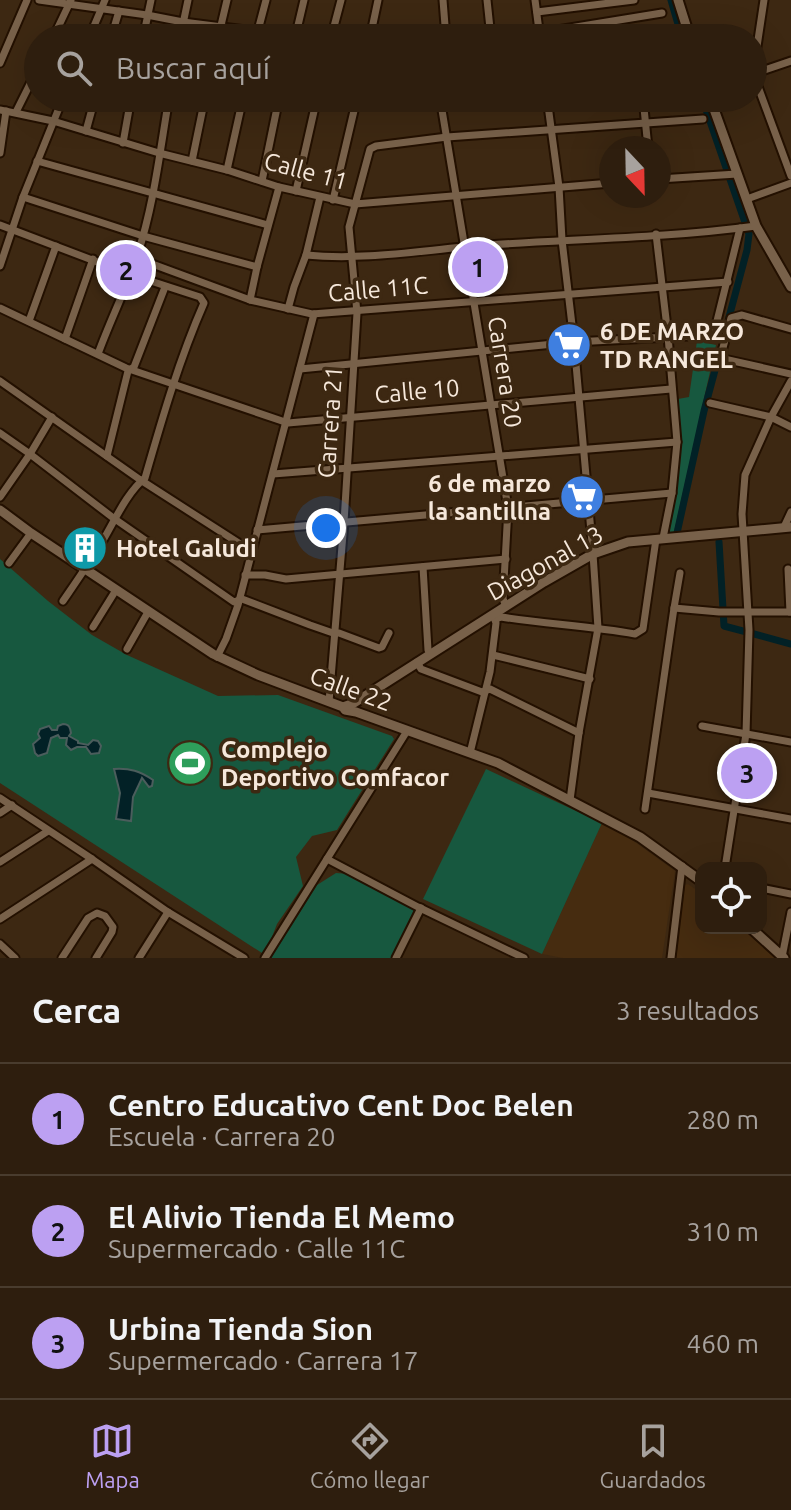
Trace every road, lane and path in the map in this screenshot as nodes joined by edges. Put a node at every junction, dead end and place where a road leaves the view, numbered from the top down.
1 (27, 0) edge
2 (39, 0) edge
3 (105, 0) edge
4 (151, 0) edge
5 (188, 0) edge
6 (227, 0) edge
7 (266, 0) edge
8 (304, 0) edge
9 (341, 0) edge
10 (378, 0) edge
11 (443, 0) edge
12 (487, 0) edge
13 (535, 0) edge
14 (634, 0) edge
15 (678, 0) edge
16 (764, 0) edge
17 (70, 3) edge
18 (101, 10) junction
19 (119, 11) junction
20 (537, 12) junction
21 (662, 13) dead end
22 (147, 15) junction
23 (183, 22) junction
24 (60, 24) edge
25 (95, 24) edge
26 (115, 24) edge
27 (145, 24) edge
28 (202, 24) edge
29 (221, 24) edge
30 (260, 24) edge
31 (298, 24) edge
32 (335, 24) edge
33 (373, 24) edge
34 (445, 24) edge
35 (490, 24) edge
36 (538, 24) edge
37 (604, 24) edge
38 (686, 24) edge
39 (760, 24) edge
40 (791, 61) edge
41 (0, 63) edge
42 (767, 69) edge
43 (24, 96) edge
44 (3, 110) edge
45 (16, 112) junction
46 (57, 112) edge
47 (91, 112) edge
48 (129, 112) edge
49 (166, 112) edge
50 (202, 112) edge
51 (240, 112) edge
52 (276, 112) edge
53 (314, 112) edge
54 (354, 112) edge
55 (443, 112) edge
56 (549, 112) edge
57 (644, 112) edge
58 (714, 112) edge
59 (767, 112) edge
60 (703, 119) dead end
61 (53, 121) junction
62 (645, 123) junction
63 (552, 130) junction
64 (86, 131) junction
65 (647, 136) edge
66 (447, 137) junction
67 (123, 143) junction
68 (0, 153) edge
69 (159, 153) junction
70 (37, 161) junction
71 (192, 161) junction
72 (227, 170) junction
73 (731, 174) junction
74 (791, 176) edge
75 (671, 178) edge
76 (262, 181) junction
77 (791, 183) edge
78 (599, 184) edge
79 (279, 187) junction
80 (559, 187) junction
81 (296, 191) junction
82 (153, 193) junction
83 (457, 196) junction
84 (23, 197) junction
85 (320, 197) junction
86 (747, 199) junction
87 (333, 200) junction
88 (355, 204) junction
89 (0, 225) edge
90 (268, 225) junction
91 (748, 227) junction
92 (14, 229) junction
93 (656, 234) junction
94 (143, 236) junction
95 (562, 240) junction
96 (56, 246) junction
97 (463, 247) junction
98 (306, 255) junction
99 (351, 257) junction
100 (136, 258) junction
101 (93, 259) junction
102 (1, 262) edge
103 (257, 267) junction
104 (129, 274) junction
105 (728, 282) junction
106 (165, 287) junction
107 (663, 287) junction
108 (791, 287) edge
109 (568, 293) junction
110 (250, 300) junction
111 (474, 302) junction
112 (0, 308) edge
113 (288, 309) junction
114 (357, 310) junction
115 (314, 314) junction
116 (29, 321) junction
117 (791, 329) edge
118 (668, 336) junction
119 (65, 339) junction
120 (574, 342) junction
121 (482, 351) junction
122 (98, 354) junction
123 (354, 363) junction
124 (131, 369) junction
125 (300, 369) junction
126 (791, 374) edge
127 (0, 381) edge
128 (791, 381) edge
129 (173, 383) junction
130 (671, 389) junction
131 (578, 397) junction
132 (710, 403) dead end
133 (491, 405) junction
134 (52, 417) junction
135 (350, 417) junction
136 (771, 417) junction
137 (285, 422) junction
138 (791, 427) edge
139 (0, 433) edge
140 (677, 442) junction
141 (582, 449) junction
142 (30, 454) junction
143 (107, 456) junction
144 (499, 457) junction
145 (347, 469) junction
146 (273, 474) junction
147 (142, 480) junction
148 (672, 493) junction
149 (0, 497) edge
150 (588, 500) junction
151 (508, 508) junction
152 (0, 510) edge
153 (791, 512) edge
154 (115, 519) junction
155 (344, 522) junction
156 (787, 527) edge
157 (257, 530) junction
158 (742, 532) junction
159 (31, 533) junction
160 (660, 538) junction
161 (251, 551) junction
162 (593, 554) junction
163 (506, 559) junction
164 (9, 563) dead end
165 (423, 567) junction
166 (84, 569) junction
167 (788, 569) dead end
168 (680, 573) dead end
169 (340, 574) junction
170 (245, 575) junction
171 (116, 590) junction
172 (63, 601) dead end
173 (238, 601) junction
174 (506, 606) junction
175 (674, 608) junction
176 (148, 612) junction
177 (791, 612) edge
178 (748, 613) junction
179 (494, 616) junction
180 (93, 627) dead end
181 (598, 628) junction
182 (336, 633) junction
183 (389, 633) dead end
184 (127, 649) dead end
185 (430, 654) junction
186 (493, 655) junction
187 (217, 657) junction
188 (417, 662) junction
189 (590, 679) junction
190 (485, 691) junction
191 (329, 702) junction
192 (343, 707) joint
193 (355, 707) junction
194 (702, 726) dead end
195 (407, 731) junction
196 (579, 733) junction
197 (746, 734) junction
198 (791, 742) edge
199 (470, 753) junction
200 (648, 793) junction
201 (0, 798) edge
202 (570, 800) junction
203 (12, 805) junction
204 (734, 808) junction
205 (645, 809) dead end
206 (0, 813) edge
207 (791, 819) edge
208 (48, 831) junction
209 (92, 859) junction
210 (327, 859) junction
211 (0, 862) edge
212 (726, 862) edge
213 (682, 866) junction
214 (695, 875) edge
215 (767, 889) edge
216 (791, 894) edge
217 (421, 908) junction
218 (168, 912) junction
219 (791, 912) edge
220 (0, 919) edge
221 (758, 934) edge
222 (0, 944) edge
223 (64, 954) edge
224 (783, 957) edge
225 (15, 958) edge
226 (77, 958) edge
227 (96, 958) edge
228 (139, 958) edge
229 (244, 958) edge
230 (265, 958) edge
231 (396, 958) edge
232 (524, 958) edge
233 (671, 958) edge

1 - 41 street
2 - 17 street
3 - 18 street
4 - 22 street
5 - 23 street
6 - 29 street
7 - 30 street
8 - 31 street
9 - 32 street
10 - 33 street
11 - 34 street
12 - 35 street
13 - 20 street
14 - 20 street
15 - 38 street
16 - 39 street
17 - 18 street
17 - 24 street
18 - 19 street
18 - 25 street
19 - 22 street
19 - 26 street
20 - 36 street
21 - 37 street
22 - 23 street
22 - 27 street
23 - 28 street
40 - 42 street
43 - 45 street
44 - 45 street, Calle 11
44 - 68 street
45 - 61 street, Calle 11
46 - 61 street
47 - 64 street
48 - 67 street
49 - 69 street
50 - 71 street
51 - 72 street
52 - 76 street
53 - 81 street
54 - 87 street
55 - 66 street, Carrera 20
56 - 63 street
57 - 62 street
58 - 73 street
59 - 74 street
60 - 62 street
61 - 64 street, Calle 11
61 - 70 street
62 - 63 street
62 - 65 street
63 - 66 street
63 - 80 street
64 - 67 street, Calle 11
66 - 83 street, Carrera 20
66 - 88 street, Carrera 21
67 - 69 street, Calle 11
69 - 71 street, Calle 11
69 - 82 street
70 - 82 street
70 - 84 street
71 - 72 street, Calle 11
72 - 76 street, Calle 11
73 - 75 street
73 - 86 street
76 - 79 street, Calle 11
77 - 86 street
78 - 80 street, Calle 11
79 - 81 street, Calle 11
79 - 90 street
80 - 83 street, Calle 11
80 - 95 street
81 - 85 street, Calle 11
82 - 90 street
82 - 94 street
83 - 88 street, Calle 11
83 - 97 street, Carrera 20
84 - 92 street
84 - 94 street
85 - 87 street, Calle 11
85 - 98 street
86 - 91 street
87 - 88 street, Calle 11
88 - 99 street, Carrera 21
89 - 92 street
90 - 103 street
91 - 93 street
91 - 105 street
91 - 108 street
92 - 96 street
92 - 102 street
93 - 95 street
93 - 107 street
94 - 100 street
94 - 103 street
95 - 97 street
95 - 109 street
96 - 101 street
96 - 116 street
97 - 99 street
97 - 111 street, Carrera 20
98 - 99 street
98 - 113 street
99 - 114 street, Carrera 21
100 - 104 street
100 - 110 street, Calle 11C
101 - 104 street
101 - 119 street
103 - 110 street
104 - 106 street
104 - 122 street
105 - 107 street, Calle 11C
105 - 118 street
106 - 124 street
106 - 129 street
107 - 109 street, Calle 11C
107 - 118 street
109 - 111 street, Calle 11C
109 - 120 street
110 - 113 street, Calle 11C
111 - 114 street, Calle 11C
111 - 121 street, Carrera 20
112 - 116 street, Calle 10
113 - 115 street, Calle 11C
114 - 115 street, Calle 11C
114 - 123 street, Carrera 21
115 - 125 street
116 - 119 street, Calle 10
117 - 126 street
118 - 120 street
118 - 130 street
119 - 122 street, Calle 10
120 - 121 street
120 - 131 street
121 - 123 street
121 - 133 street, Carrera 20
122 - 124 street, Calle 10
123 - 125 street
123 - 135 street, Carrera 21
124 - 129 street, Calle 10
124 - 143 street
125 - 137 street
127 - 134 street
128 - 136 street
129 - 137 street, Calle 10
129 - 147 street
130 - 131 street, Calle 10
130 - 140 street
131 - 133 street, Calle 10
131 - 141 street
132 - 136 street
133 - 135 street, Calle 10
133 - 144 street, Carrera 20
134 - 142 street
134 - 143 street
135 - 137 street, Calle 10
135 - 145 street, Carrera 21
136 - 138 street
136 - 158 street
137 - 146 street
139 - 142 street
140 - 141 street
140 - 148 street
141 - 144 street
141 - 150 street
142 - 149 street
142 - 154 street
143 - 147 street
144 - 145 street
144 - 151 street, Carrera 20
145 - 146 street
145 - 155 street, Carrera 21
146 - 157 street
147 - 154 street
147 - 161 street
148 - 150 street
148 - 160 street
150 - 151 street
150 - 162 street
151 - 155 street
151 - 163 street, Carrera 20
152 - 159 street, Calle 22
153 - 156 street
154 - 166 street
154 - 173 street
155 - 157 street
155 - 169 street, Carrera 21
156 - 158 street, Diagonal 13
157 - 161 street
158 - 160 street, Diagonal 13
158 - 178 street
159 - 164 street
159 - 166 street, Calle 22
160 - 162 street, Diagonal 13
160 - 181 street
161 - 170 street
162 - 174 street, Diagonal 13
162 - 181 street
163 - 165 street
163 - 174 street, Carrera 20
165 - 169 street
165 - 185 street
166 - 171 street, Calle 22
166 - 172 street
167 - 177 street
168 - 175 street
169 - 170 street
169 - 182 street, Carrera 21
170 - 173 street
171 - 176 street, Calle 22
171 - 180 street
173 - 182 street
173 - 187 street
174 - 179 street, Diagonal 13
175 - 178 street
175 - 200 street
176 - 184 street
176 - 187 street, Calle 22
177 - 178 street
178 - 197 street
179 - 181 street
179 - 185 street, Diagonal 13
179 - 186 street
181 - 189 street
182 - 183 street
182 - 191 street, Carrera 21
185 - 188 street, Diagonal 13
186 - 189 street
186 - 190 street
187 - 191 street, Calle 22
188 - 190 street
188 - 193 street, Diagonal 13
189 - 196 street
190 - 196 street
190 - 199 street
191 - 192 street, Calle 22
192 - 193 street, Diagonal 13
193 - 195 street, Calle 22
194 - 197 street
195 - 199 street, Calle 22
195 - 210 street
196 - 202 street
197 - 198 street
197 - 204 street
199 - 202 street, Calle 22
200 - 204 street
200 - 205 street
201 - 203 street
202 - 213 street, Calle 22
203 - 206 street
203 - 208 street
204 - 207 street
204 - 212 street
208 - 209 street
208 - 211 street
209 - 218 street
209 - 220 street
210 - 217 street
210 - 230 street
213 - 214 street, Calle 22
213 - 233 street
215 - 216 street
217 - 231 street
217 - 232 street
218 - 228 street
218 - 229 street
219 - 224 street
221 - 224 street
222 - 225 street
223 - 226 street
223 - 227 street

